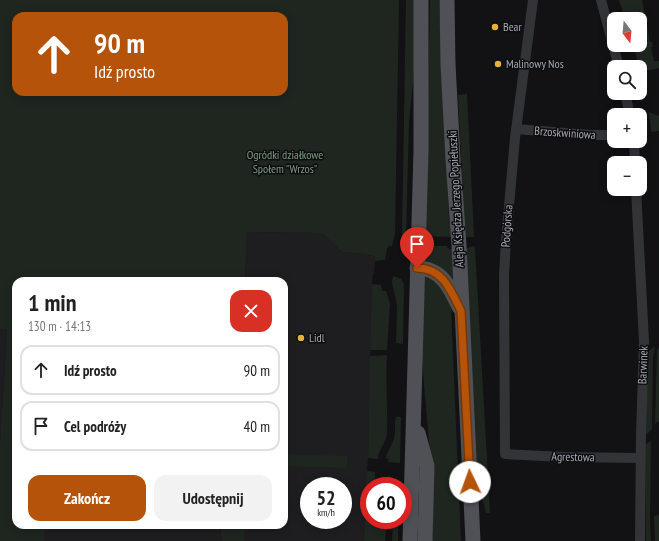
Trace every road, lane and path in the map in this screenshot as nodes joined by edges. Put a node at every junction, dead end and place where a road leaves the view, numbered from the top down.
1 (421, 0) edge
2 (447, 0) edge
3 (533, 0) edge
4 (601, 0) edge
5 (617, 60) edge
6 (516, 129) junction
7 (607, 135) edge
8 (636, 196) edge
9 (417, 268) junction
10 (461, 311) junction
11 (414, 417) junction
12 (505, 454) joint
13 (640, 458) junction
14 (410, 541) edge
15 (425, 541) edge
16 (473, 541) edge
17 (640, 541) edge

1 - 9 main road
2 - 10 main road, Aleja Księdza Jerzego Popiełuszki
3 - 6 street, Podgórska
4 - 5 street
6 - 7 street, Brzoskwiniowa
6 - 12 street, Podgórska
8 - 13 street, Barwinek
9 - 10 main road
9 - 11 main road
10 - 16 main road, Aleja Księdza Jerzego Popiełuszki
11 - 14 main road
11 - 15 main road
12 - 13 street, Agrestowa
13 - 17 street, Barwinek

